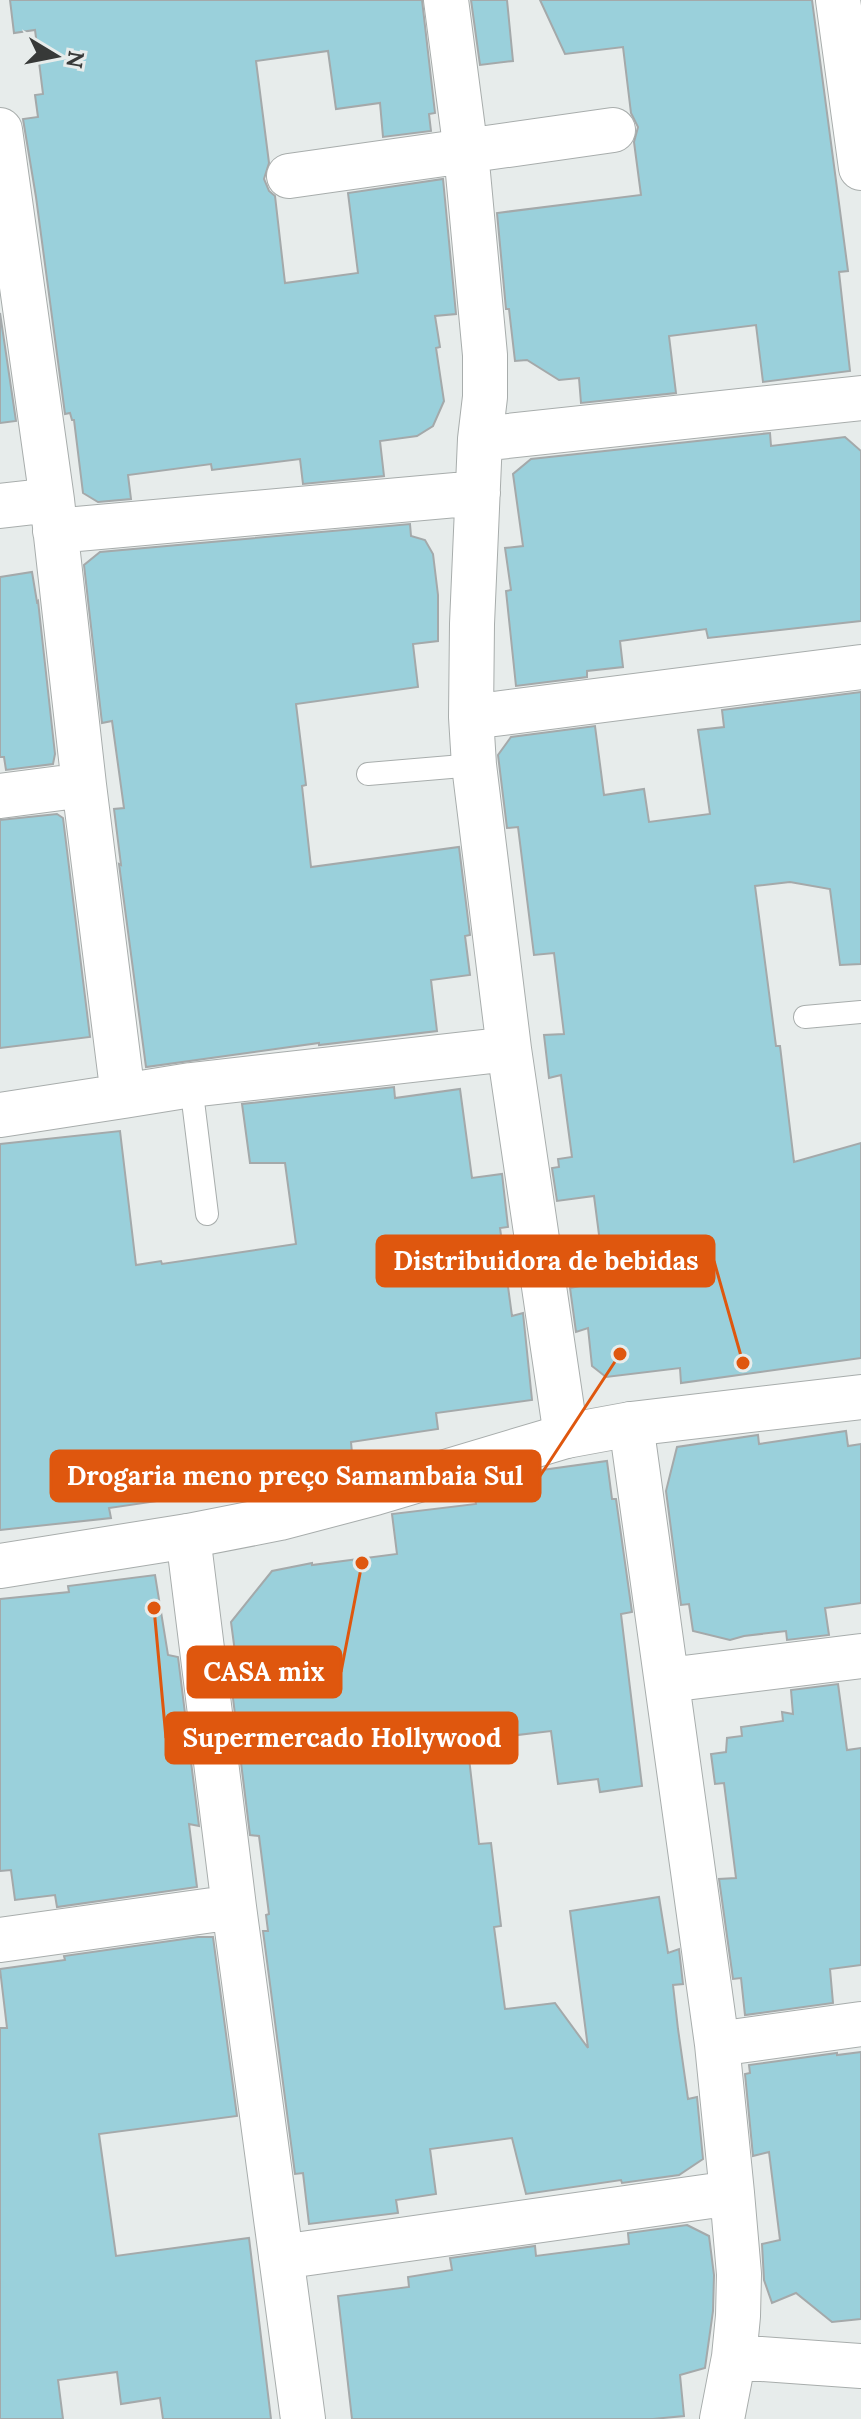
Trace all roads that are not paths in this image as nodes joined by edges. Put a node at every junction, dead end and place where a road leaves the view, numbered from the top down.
1 (446, 0) edge
2 (838, 0) edge
3 (0, 130) edge
4 (613, 130) dead end
5 (860, 149) edge
6 (466, 152) junction
7 (289, 176) dead end
8 (6, 224) edge
9 (861, 398) edge
10 (480, 439) junction
11 (478, 493) junction
12 (0, 506) edge
13 (53, 515) junction
14 (861, 667) edge
15 (471, 717) junction
16 (474, 765) junction
17 (368, 774) dead end
18 (84, 785) junction
19 (0, 796) edge
20 (861, 1012) edge
21 (805, 1017) dead end
22 (509, 1049) junction
23 (191, 1085) junction
24 (123, 1096) junction
25 (0, 1115) edge
26 (207, 1214) dead end
27 (861, 1397) edge
28 (631, 1424) junction
29 (566, 1436) junction
30 (188, 1536) junction
31 (0, 1566) edge
32 (861, 1656) edge
33 (668, 1680) junction
34 (234, 1907) junction
35 (0, 1940) edge
36 (861, 2024) edge
37 (717, 2044) junction
38 (732, 2193) junction
39 (281, 2257) junction
40 (734, 2357) junction
41 (861, 2366) edge
42 (303, 2419) edge
43 (722, 2419) edge

1 - 6 street
2 - 5 street
3 - 8 street
4 - 6 street
6 - 7 street
6 - 10 street
8 - 13 street
9 - 10 street
10 - 11 street
11 - 13 street
11 - 15 street
12 - 13 street
13 - 18 street
14 - 15 street
15 - 16 street
16 - 17 lane
16 - 22 street
18 - 19 street
18 - 24 street
20 - 21 lane
22 - 23 street
22 - 29 street
23 - 24 street
23 - 26 lane
24 - 25 street
27 - 28 street
28 - 29 street
28 - 33 street
29 - 30 street
30 - 31 street
30 - 34 street
32 - 33 street
33 - 37 street
34 - 35 street
34 - 39 street
36 - 37 street
37 - 38 street
38 - 39 street
38 - 40 street
39 - 42 street
40 - 41 street
40 - 43 street

